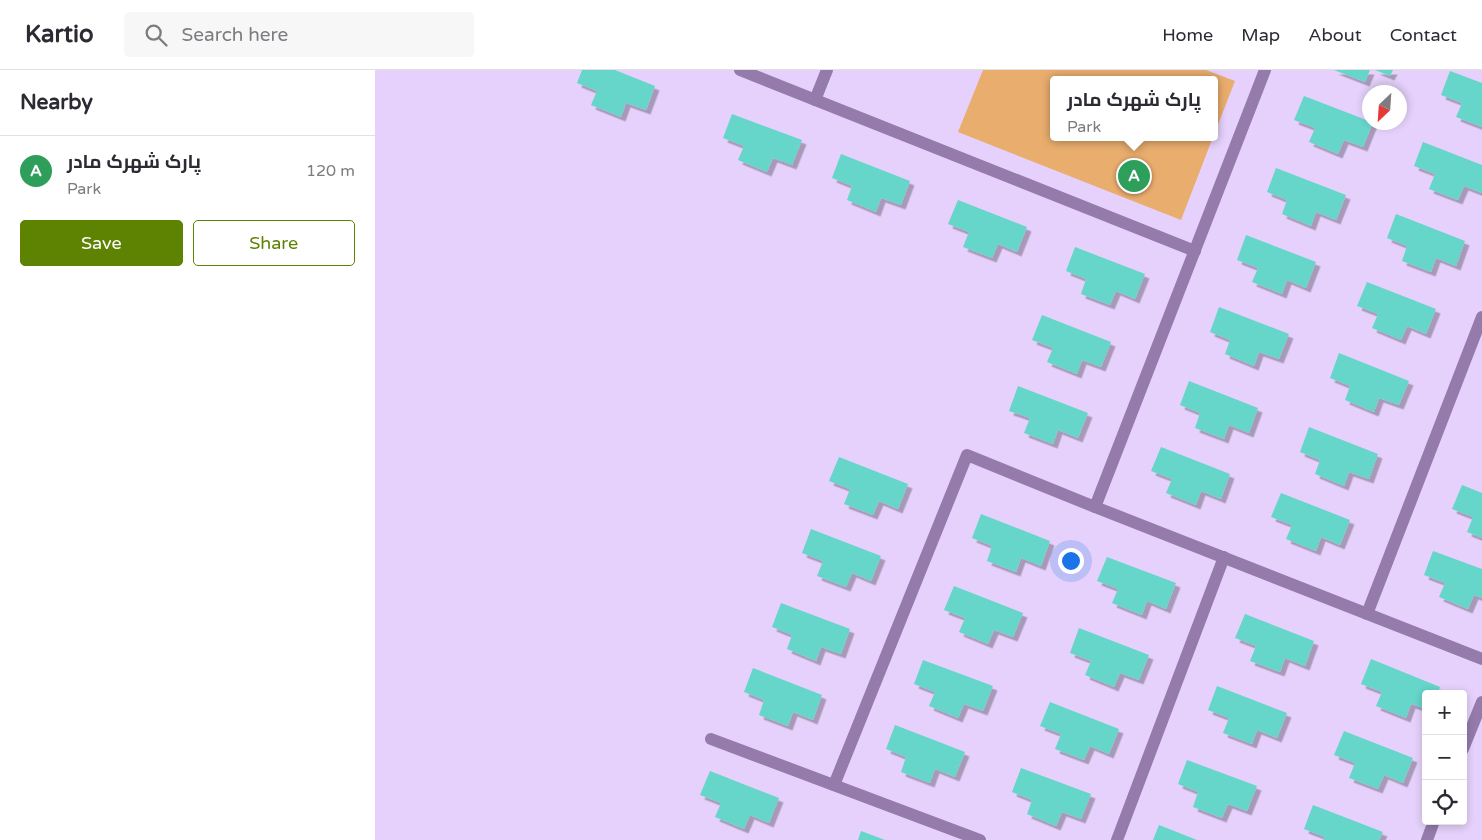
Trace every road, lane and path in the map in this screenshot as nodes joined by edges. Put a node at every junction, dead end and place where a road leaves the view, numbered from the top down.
1 (740, 70) edge
2 (827, 70) edge
3 (1263, 71) edge
4 (815, 100) junction
5 (1195, 251) junction
6 (1482, 317) edge
7 (1095, 507) junction
8 (1224, 557) junction
9 (1367, 614) junction
10 (1482, 659) edge
11 (1482, 702) edge
12 (711, 739) dead end
13 (1467, 739) edge
14 (834, 785) junction
15 (1433, 825) edge
16 (979, 840) edge
17 (1117, 840) edge
18 (1427, 840) edge

1 - 4 street
2 - 4 street
3 - 5 street
4 - 5 street
5 - 7 street
6 - 9 street
7 - 8 street
7 - 14 street
8 - 9 street
8 - 17 street
9 - 10 street
11 - 13 street
12 - 14 street
14 - 16 street
15 - 18 street

